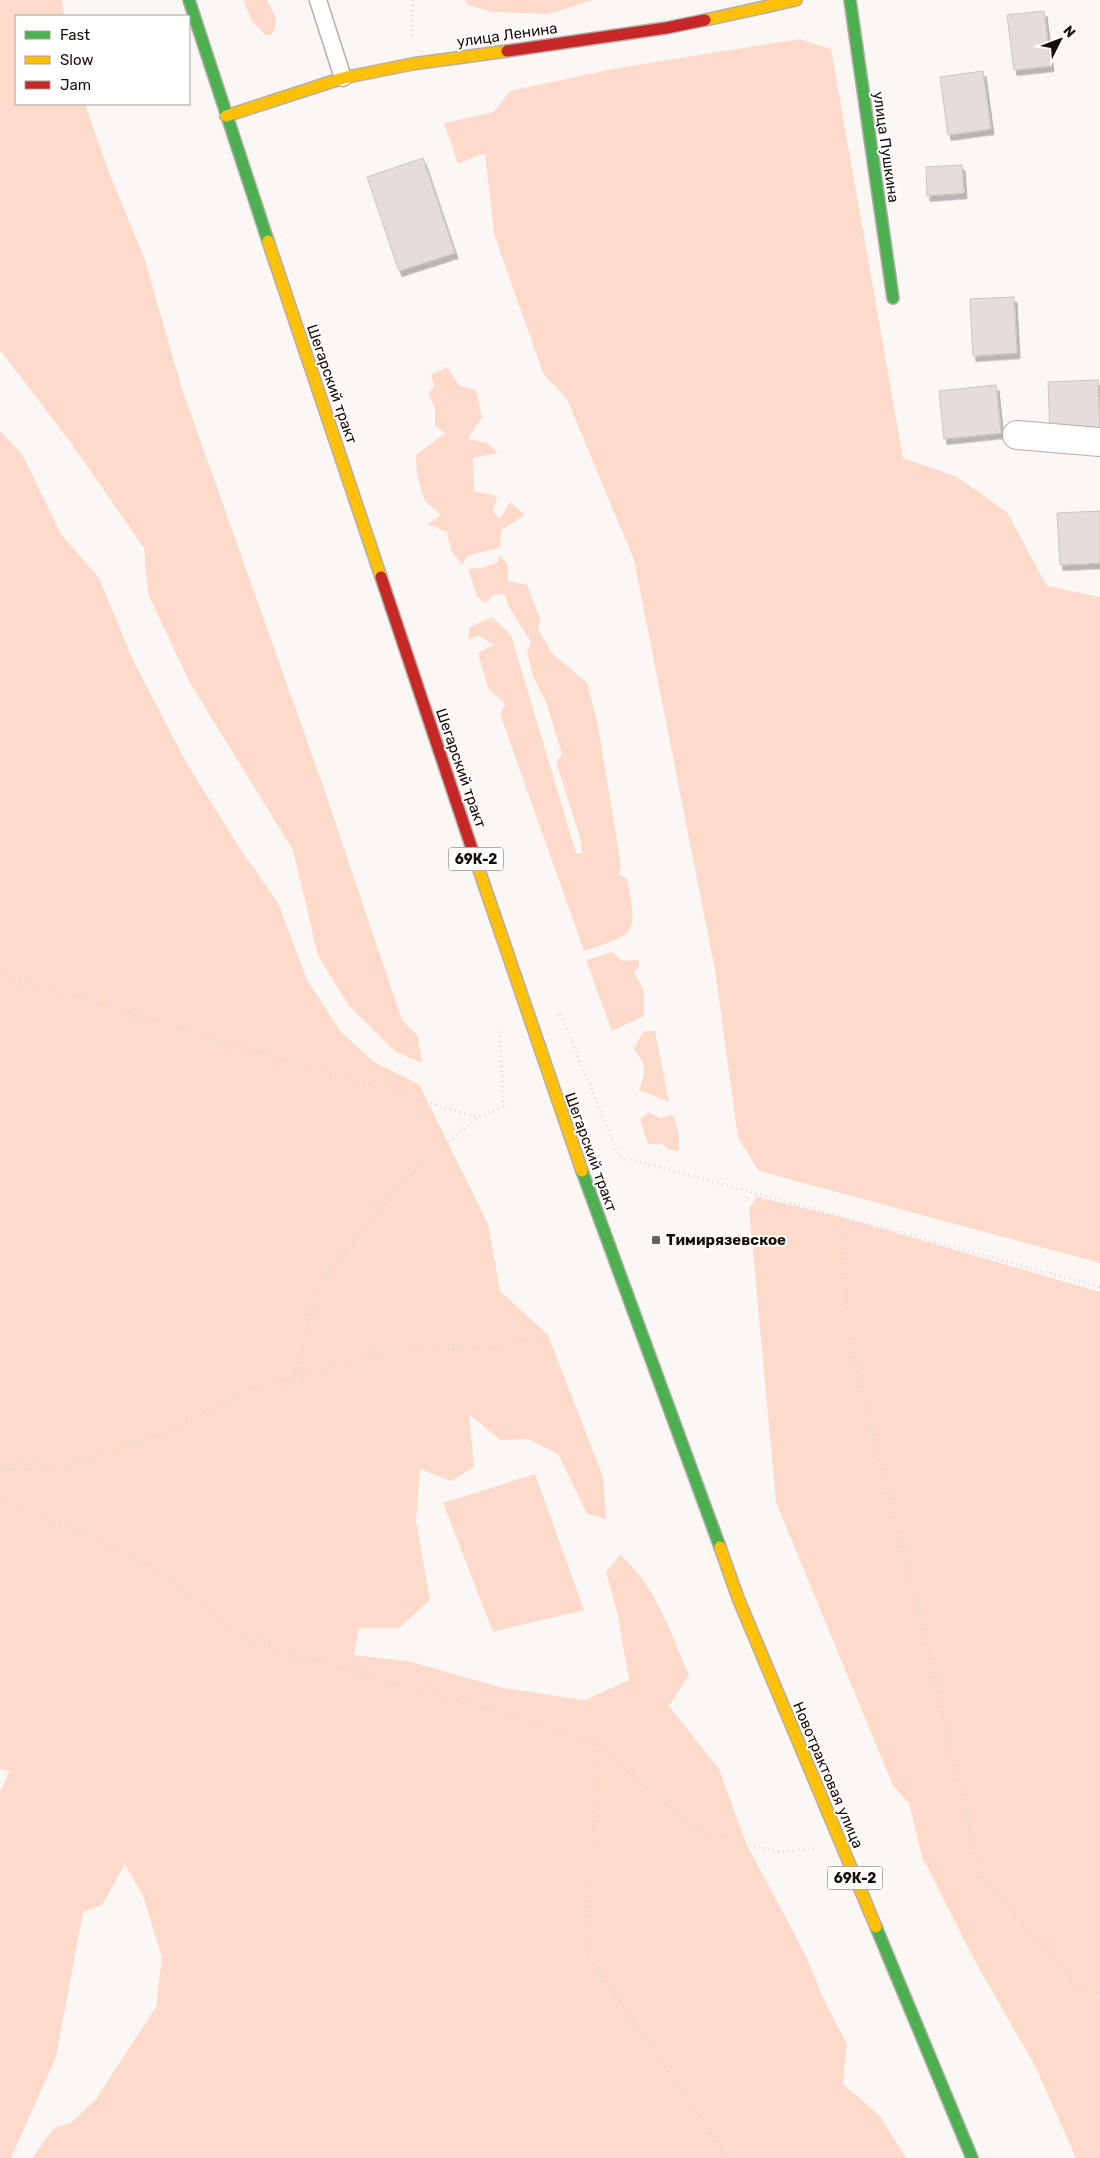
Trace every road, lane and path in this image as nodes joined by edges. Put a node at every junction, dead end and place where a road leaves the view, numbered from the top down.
1 (189, 0) edge
2 (318, 0) edge
3 (413, 0) edge
4 (796, 0) edge
5 (850, 0) edge
6 (412, 64) junction
7 (343, 78) junction
8 (226, 116) junction
9 (893, 298) dead end
10 (1016, 434) dead end
11 (1100, 442) edge
12 (0, 974) edge
13 (619, 1156) dead end
14 (845, 1218) junction
15 (1100, 1287) edge
16 (548, 1335) dead end
17 (294, 1378) junction
18 (0, 1469) edge
19 (0, 1498) edge
20 (738, 1598) joint
21 (597, 1744) junction
22 (842, 1846) junction
23 (1100, 1993) edge
24 (728, 2158) edge
25 (972, 2158) edge

1 - 8 main road, Шегарский тракт / 69К-2
2 - 7 lane
3 - 6 path
4 - 6 main road, улица Ленина
5 - 9 main road, улица Пушкина
6 - 7 main road, улица Ленина
7 - 8 main road, улица Ленина
8 - 20 main road, Шегарский тракт / 69К-2
10 - 11 street
12 - 17 path
13 - 14 path
14 - 15 path
14 - 23 path
16 - 17 path
17 - 18 path
19 - 21 path
20 - 22 main road, Новотрактовая улица / 69К-2
21 - 22 path
21 - 24 path
22 - 25 main road, Новотрактовая улица / 69К-2

